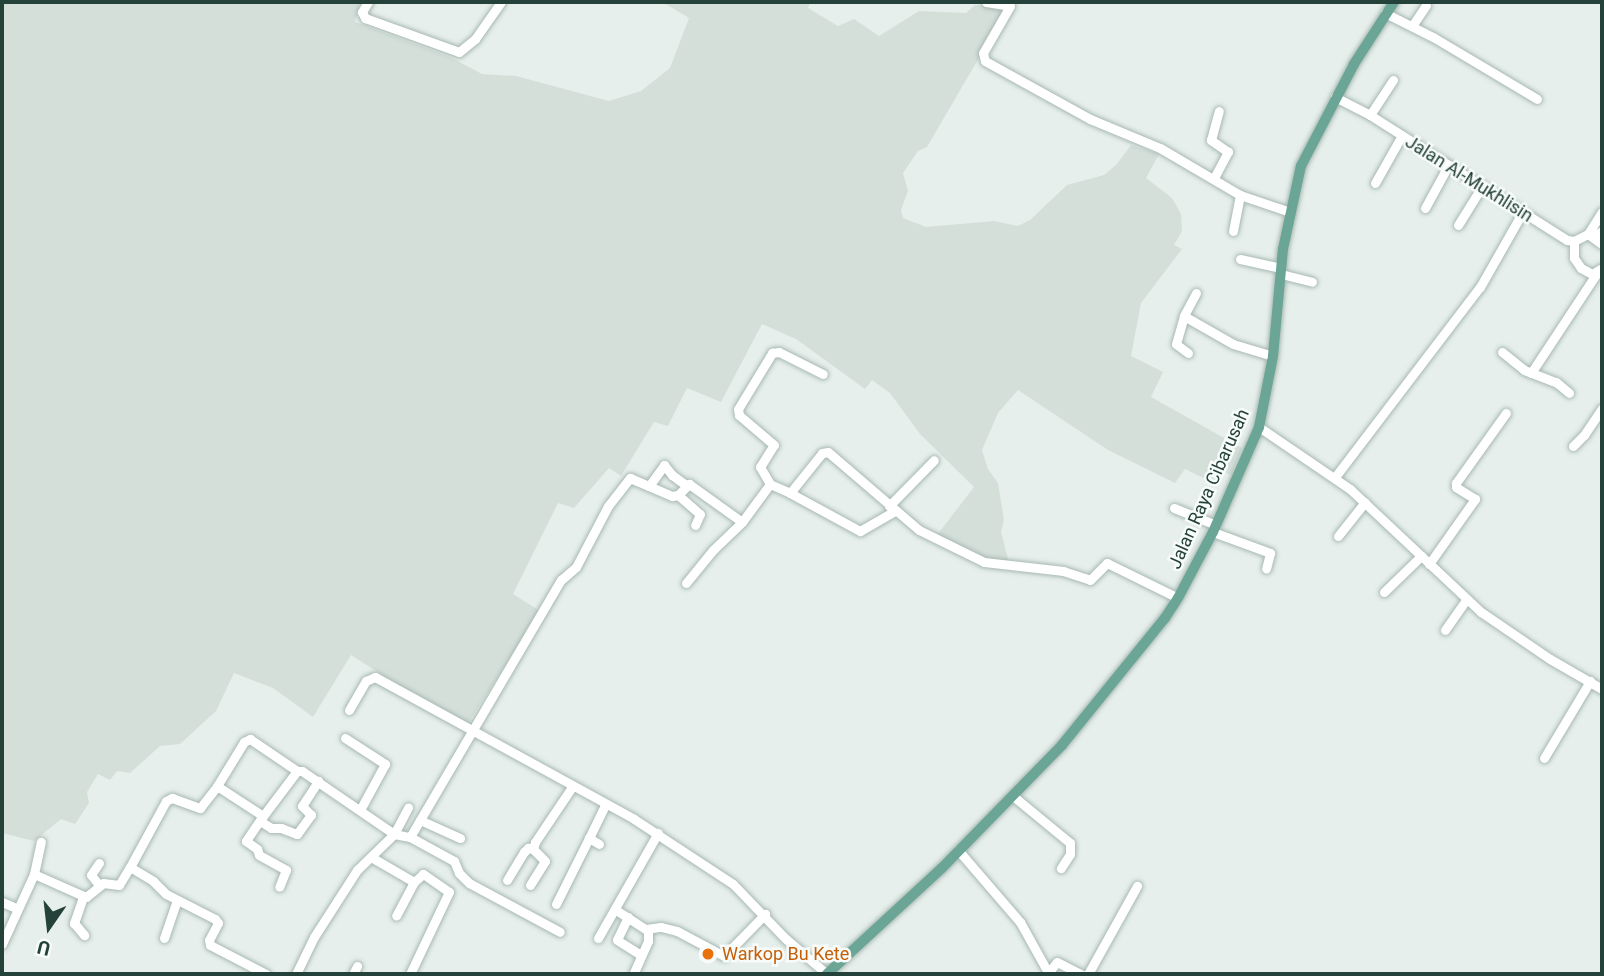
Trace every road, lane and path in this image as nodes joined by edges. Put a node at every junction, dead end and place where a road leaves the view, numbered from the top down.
1 (368, 2) edge
2 (501, 2) edge
3 (986, 2) edge
4 (1394, 2) edge
5 (1426, 5) dead end
6 (1385, 13) junction
7 (1412, 26) junction
8 (1393, 80) dead end
9 (1335, 97) junction
10 (1538, 99) dead end
11 (1219, 111) dead end
12 (1370, 115) junction
13 (1401, 137) junction
14 (1448, 166) junction
15 (1214, 178) junction
16 (1375, 183) dead end
17 (1481, 188) junction
18 (1240, 195) junction
19 (1425, 208) dead end
20 (1290, 212) junction
21 (1602, 212) edge
22 (1522, 213) junction
23 (1458, 225) dead end
24 (1233, 231) dead end
25 (1602, 231) edge
26 (1591, 235) junction
27 (1574, 241) junction
28 (1602, 244) edge
29 (1240, 259) dead end
30 (1281, 271) junction
31 (1600, 271) edge
32 (1312, 282) dead end
33 (1196, 293) dead end
34 (1184, 316) junction
35 (1502, 352) dead end
36 (1188, 353) dead end
37 (1273, 356) junction
38 (1531, 373) junction
39 (823, 374) dead end
40 (1569, 393) dead end
41 (1602, 408) edge
42 (1506, 413) dead end
43 (1259, 427) junction
44 (1573, 446) dead end
45 (934, 460) dead end
46 (1335, 477) junction
47 (770, 484) junction
48 (686, 485) junction
49 (649, 486) junction
50 (790, 493) junction
51 (678, 495) junction
52 (1365, 502) junction
53 (1174, 508) dead end
54 (892, 509) junction
55 (742, 522) junction
56 (695, 525) dead end
57 (1214, 528) junction
58 (1338, 536) dead end
59 (1420, 556) junction
60 (1429, 564) junction
61 (1266, 569) dead end
62 (686, 583) dead end
63 (1384, 592) dead end
64 (1178, 598) junction
65 (1466, 600) junction
66 (1445, 630) dead end
67 (1590, 681) junction
68 (1602, 688) edge
69 (349, 710) dead end
70 (470, 729) junction
71 (345, 738) dead end
72 (1544, 758) dead end
73 (297, 771) junction
74 (317, 781) junction
75 (217, 786) junction
76 (572, 787) junction
77 (1013, 796) junction
78 (605, 805) junction
79 (408, 808) dead end
80 (360, 810) junction
81 (261, 819) junction
82 (420, 820) junction
83 (658, 833) junction
84 (394, 834) junction
85 (410, 837) junction
86 (460, 838) dead end
87 (589, 838) junction
88 (41, 842) dead end
89 (599, 844) dead end
90 (533, 849) junction
91 (958, 850) junction
92 (372, 857) junction
93 (99, 863) dead end
94 (130, 867) junction
95 (1061, 868) dead end
96 (34, 874) junction
97 (507, 880) dead end
98 (414, 883) junction
99 (99, 885) junction
100 (530, 885) dead end
101 (1137, 886) dead end
102 (279, 887) dead end
103 (83, 897) junction
104 (177, 900) junction
105 (2, 902) edge
106 (556, 904) dead end
107 (16, 908) junction
108 (616, 910) junction
109 (765, 914) junction
110 (396, 916) dead end
111 (628, 917) junction
112 (646, 929) junction
113 (560, 932) dead end
114 (84, 935) dead end
115 (164, 938) dead end
116 (598, 938) dead end
117 (2, 944) edge
118 (641, 955) junction
119 (266, 974) edge
120 (296, 974) edge
121 (410, 974) edge
122 (633, 974) edge
123 (826, 974) edge
124 (1048, 974) edge
125 (1081, 974) edge
126 (1088, 974) edge

1 - 2 street
3 - 15 street
4 - 6 main road, Jalan Raya Cibarusah
5 - 7 street
6 - 7 street
6 - 9 main road, Jalan Raya Cibarusah
7 - 10 street
8 - 12 street
9 - 12 street, Jalan Al-Mukhlisin
9 - 20 main road, Jalan Raya Cibarusah
11 - 15 street
12 - 13 street, Jalan Al-Mukhlisin
13 - 14 street, Jalan Al-Mukhlisin
13 - 16 street
14 - 17 street, Jalan Al-Mukhlisin
14 - 19 street
15 - 18 street
17 - 22 street, Jalan Al-Mukhlisin
17 - 23 street
18 - 20 street
18 - 24 street
20 - 30 main road, Jalan Raya Cibarusah
21 - 26 street
22 - 27 street, Jalan Al-Mukhlisin
22 - 46 street
25 - 26 street
26 - 27 street
26 - 28 street
27 - 31 street
29 - 30 street
30 - 32 street
30 - 37 main road, Jalan Raya Cibarusah
31 - 38 street
33 - 34 street
34 - 36 street
34 - 37 street
35 - 38 street
37 - 43 main road, Jalan Raya Cibarusah
38 - 40 street
39 - 47 street
41 - 44 street
42 - 60 street
43 - 46 street
43 - 57 main road, Jalan Raya Cibarusah
45 - 54 street
46 - 52 street
47 - 50 street
47 - 55 street
48 - 49 street
48 - 51 street
48 - 55 street
49 - 51 street
49 - 70 street
50 - 54 street
50 - 54 street
51 - 56 street
52 - 58 street
52 - 59 street
53 - 57 street
54 - 64 street
55 - 62 street
57 - 61 street
57 - 64 main road, Jalan Raya Cibarusah
59 - 60 street
59 - 63 street
60 - 65 street
64 - 77 main road, Jalan Raya Cibarusah
65 - 66 street
65 - 67 street
67 - 68 street
67 - 72 street
69 - 70 street
70 - 76 street
70 - 82 street
71 - 80 street
73 - 74 street
73 - 75 street
73 - 81 street
74 - 80 street
74 - 81 street
75 - 81 street
75 - 94 street
76 - 78 street
76 - 90 street
77 - 91 main road, Jalan Raya Cibarusah
77 - 95 street
78 - 83 street
78 - 87 street
79 - 84 street
80 - 84 street
81 - 102 street
82 - 85 street
82 - 86 street
83 - 108 street
83 - 109 street
84 - 85 street
84 - 92 street
85 - 113 street
87 - 89 street
87 - 106 street
88 - 96 street
90 - 97 street
90 - 100 street
91 - 123 main road, Jalan Raya Cibarusah
91 - 124 street
92 - 98 street
92 - 120 street
93 - 99 street
94 - 99 street
94 - 104 street
96 - 103 street
96 - 107 street
98 - 110 street
98 - 121 street
99 - 103 street
101 - 126 street
103 - 114 street
104 - 115 street
104 - 119 street
105 - 107 street
107 - 117 street
108 - 111 street
108 - 116 street
109 - 112 street
109 - 123 street
111 - 112 street
111 - 118 street
112 - 118 street
118 - 122 street
124 - 125 street

